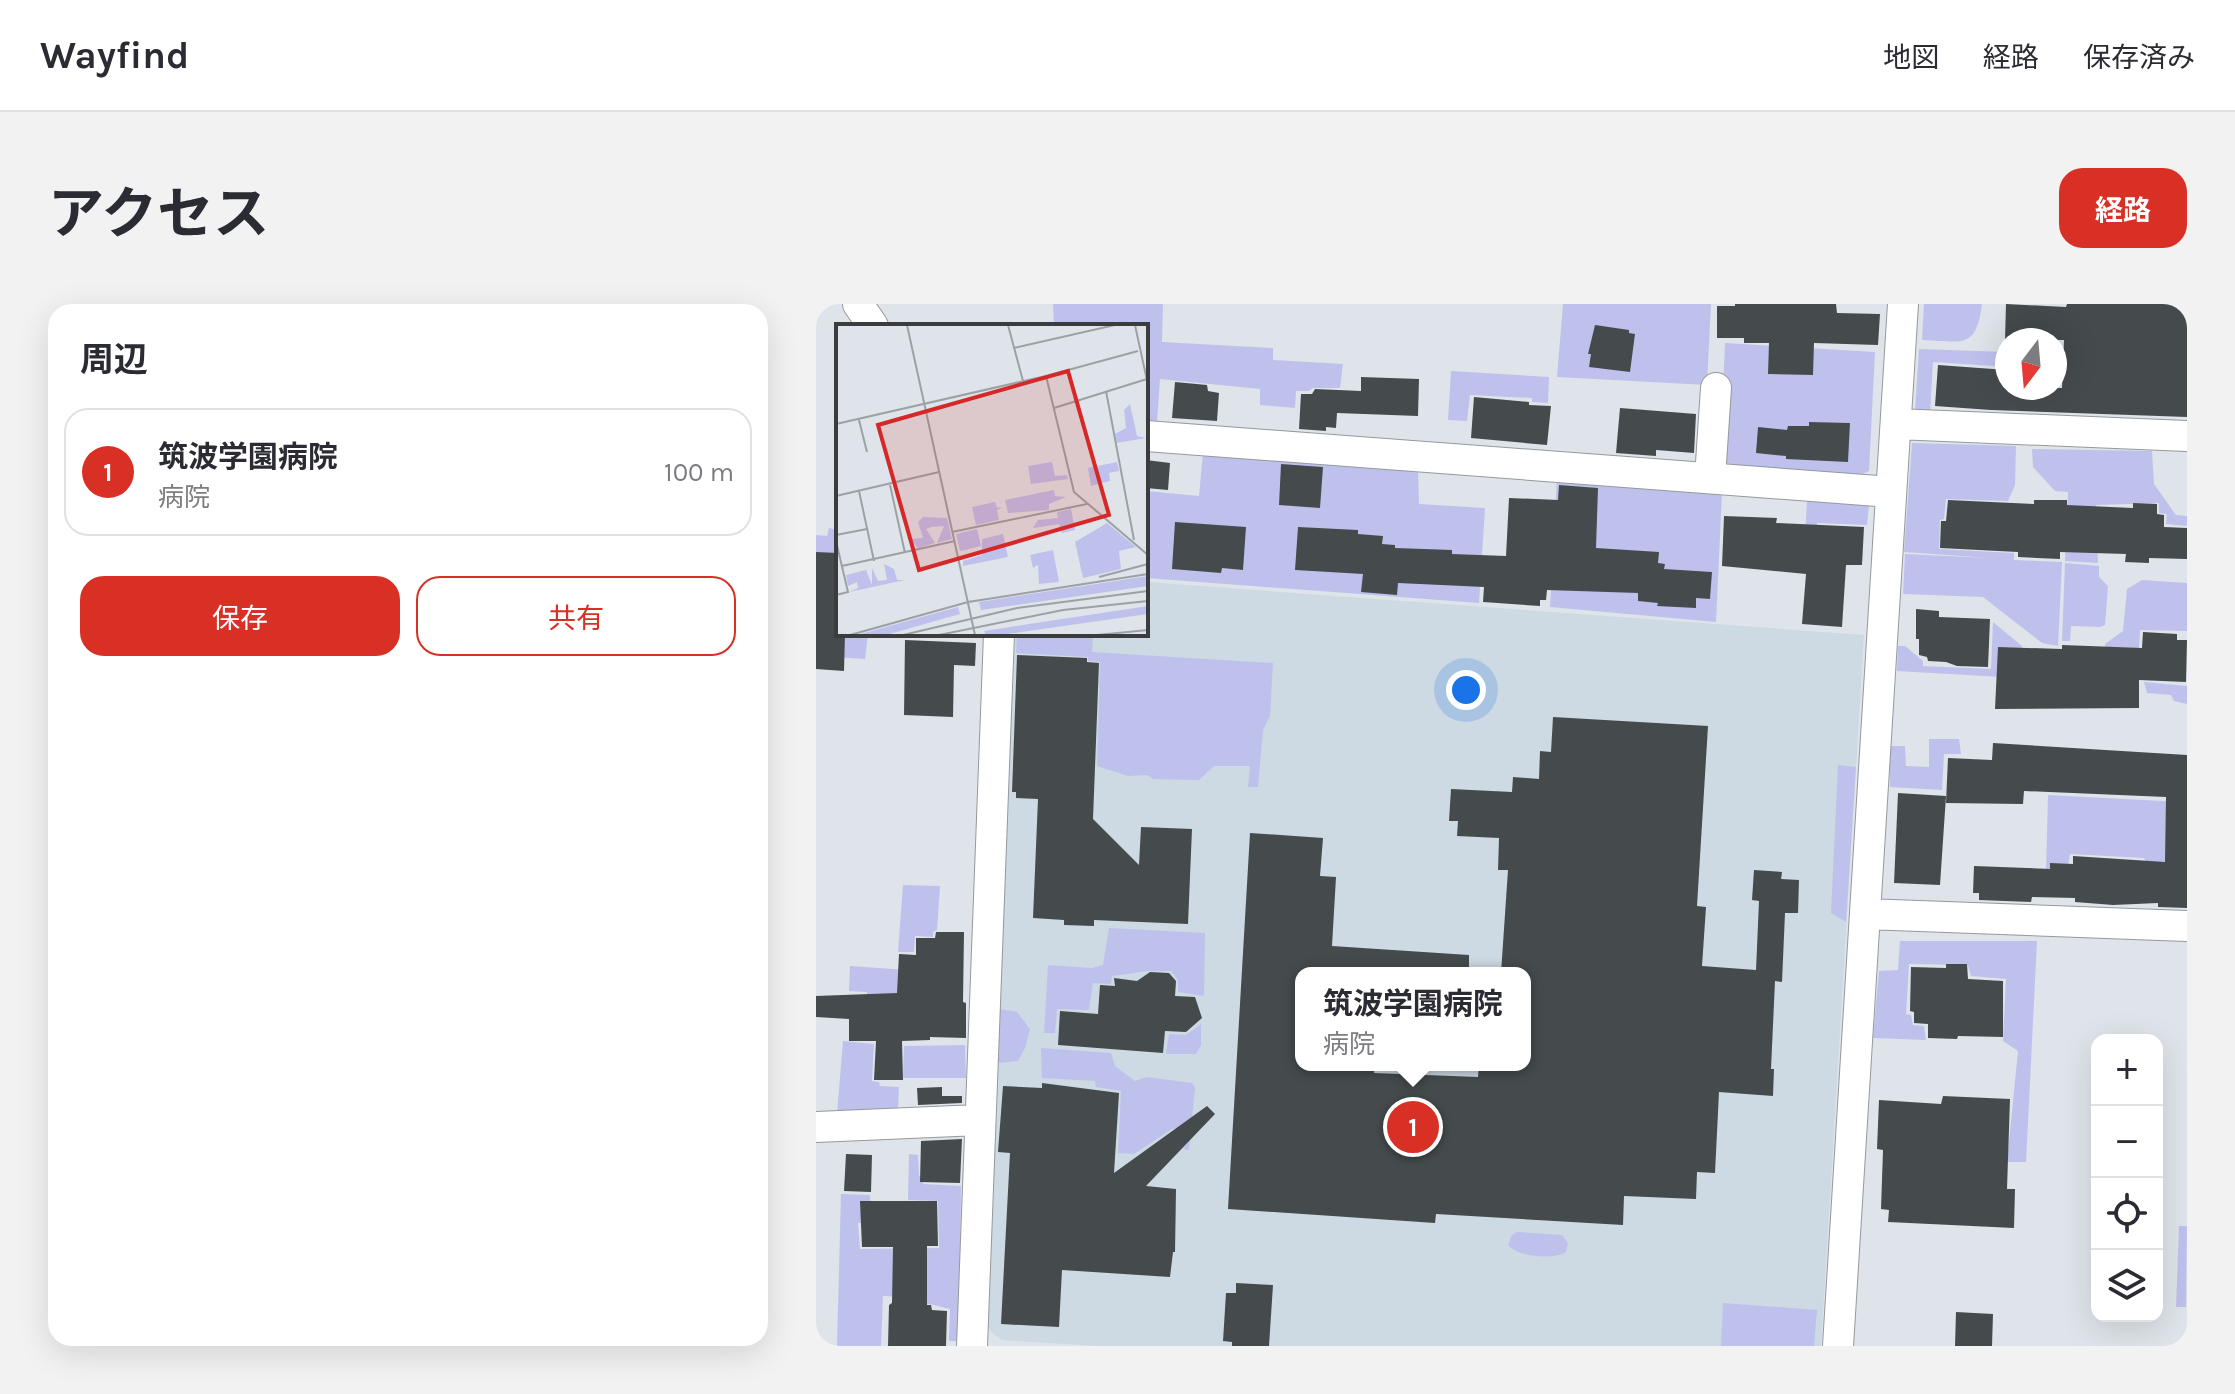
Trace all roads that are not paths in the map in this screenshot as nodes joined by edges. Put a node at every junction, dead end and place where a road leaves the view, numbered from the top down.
1 (858, 304) edge
2 (1903, 304) edge
3 (872, 324) edge
4 (1716, 388) dead end
5 (1896, 424) junction
6 (1148, 436) edge
7 (2187, 436) edge
8 (1710, 478) junction
9 (1891, 492) junction
10 (999, 636) edge
11 (1865, 914) junction
12 (2187, 926) edge
13 (979, 1120) junction
14 (816, 1127) edge
15 (972, 1346) edge
16 (1838, 1346) edge

1 - 3 street
2 - 5 street
4 - 8 street
5 - 7 street
5 - 9 street
6 - 8 street
8 - 9 street
9 - 11 street
10 - 13 street
11 - 12 street
11 - 16 street
13 - 14 street
13 - 15 street

